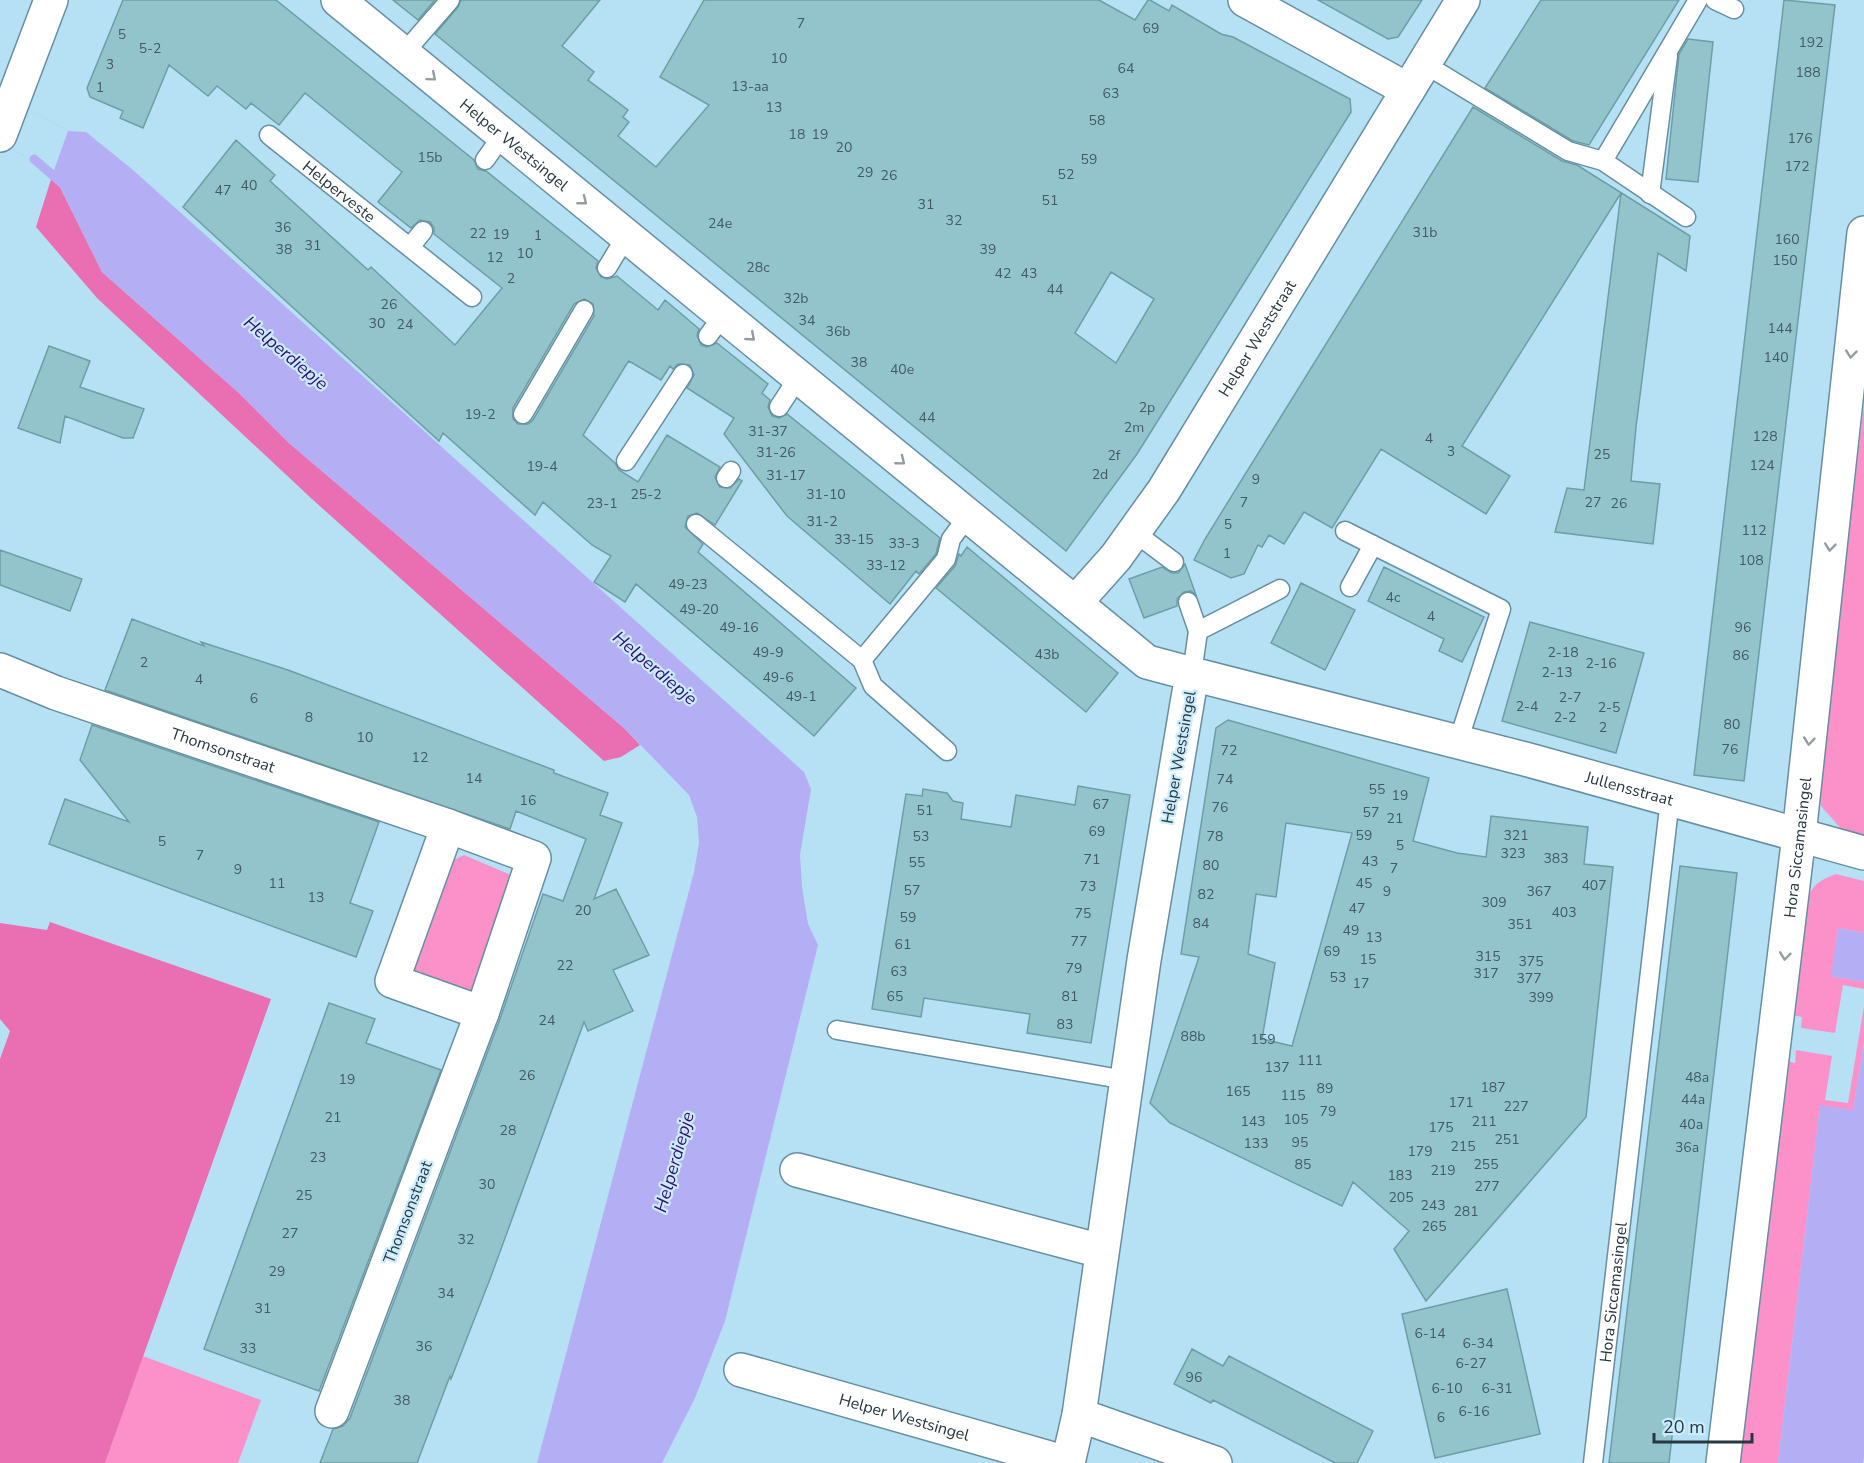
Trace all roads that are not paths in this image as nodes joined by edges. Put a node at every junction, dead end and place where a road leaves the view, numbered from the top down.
1 (51, 0) edge
2 (338, 0) edge
3 (450, 0) edge
4 (1245, 0) edge
5 (1463, 0) edge
6 (1698, 0) edge
7 (1715, 0) edge
8 (1734, 9) dead end
9 (1669, 49) junction
10 (404, 53) junction
11 (1415, 76) junction
12 (0, 135) edge
13 (269, 135) dead end
14 (1603, 161) junction
15 (1650, 194) junction
16 (1686, 217) dead end
17 (423, 231) dead end
18 (1864, 233) edge
19 (627, 235) junction
20 (410, 247) junction
21 (607, 268) dead end
22 (472, 297) dead end
23 (584, 310) dead end
24 (683, 374) dead end
25 (798, 378) junction
26 (778, 407) dead end
27 (523, 414) dead end
28 (626, 461) dead end
29 (968, 516) junction
30 (696, 524) dead end
31 (1345, 531) dead end
32 (1134, 532) junction
33 (1373, 545) junction
34 (1174, 562) dead end
35 (1350, 587) dead end
36 (1280, 589) dead end
37 (1188, 602) dead end
38 (1075, 603) junction
39 (1198, 631) junction
40 (862, 660) junction
41 (0, 670) edge
42 (1192, 674) junction
43 (1458, 742) junction
44 (947, 751) dead end
45 (1670, 799) junction
46 (448, 826) junction
47 (1799, 835) junction
48 (1864, 853) edge
49 (482, 1013) junction
50 (837, 1030) dead end
51 (1126, 1080) junction
52 (797, 1170) dead end
53 (1101, 1251) junction
54 (741, 1370) dead end
55 (332, 1411) dead end
56 (1078, 1415) junction
57 (1067, 1463) edge
58 (1215, 1463) edge
59 (1593, 1463) edge
60 (1723, 1463) edge

1 - 12 street
2 - 10 street, Helper Westsingel
3 - 10 lane
4 - 11 street
5 - 11 street, Helper Weststraat
6 - 9 lane
7 - 8 lane
9 - 14 lane
9 - 15 lane
10 -> 19 street, Helper Westsingel
11 - 14 lane
11 - 32 street, Helper Weststraat
13 - 20 lane, Helperveste
14 - 15 lane
15 - 16 lane
17 - 20 lane
18 -> 47 street, Hora Siccamasingel
19 - 21 lane
19 -> 25 street, Helper Westsingel
20 - 22 lane, Helperveste
23 - 27 lane
24 - 28 lane
25 - 26 lane
25 -> 29 street, Helper Westsingel
29 - 38 street, Helper Westsingel
29 - 40 lane
30 - 40 lane
31 - 33 lane
32 - 34 lane
32 - 38 street, Helper Weststraat
33 - 35 lane
33 - 43 lane
36 - 39 lane
37 - 39 lane
38 - 42 street, Helper Westsingel
39 - 42 lane
40 - 44 lane
41 - 46 street, Thomsonstraat
42 - 43 street, Jullensstraat
42 - 51 street, Helper Westsingel
43 - 45 street, Jullensstraat
45 - 47 street, Jullensstraat
45 - 59 lane, Hora Siccamasingel
46 - 49 street, Thomsonstraat
46 - 49 street
47 - 48 street, Jullensstraat
47 -> 60 street, Hora Siccamasingel
49 - 55 street, Thomsonstraat
50 - 51 lane
51 - 53 street, Helper Westsingel
52 - 53 street
53 - 56 street, Helper Westsingel
54 - 57 street, Helper Westsingel
56 - 57 street, Helper Westsingel
56 - 58 street

